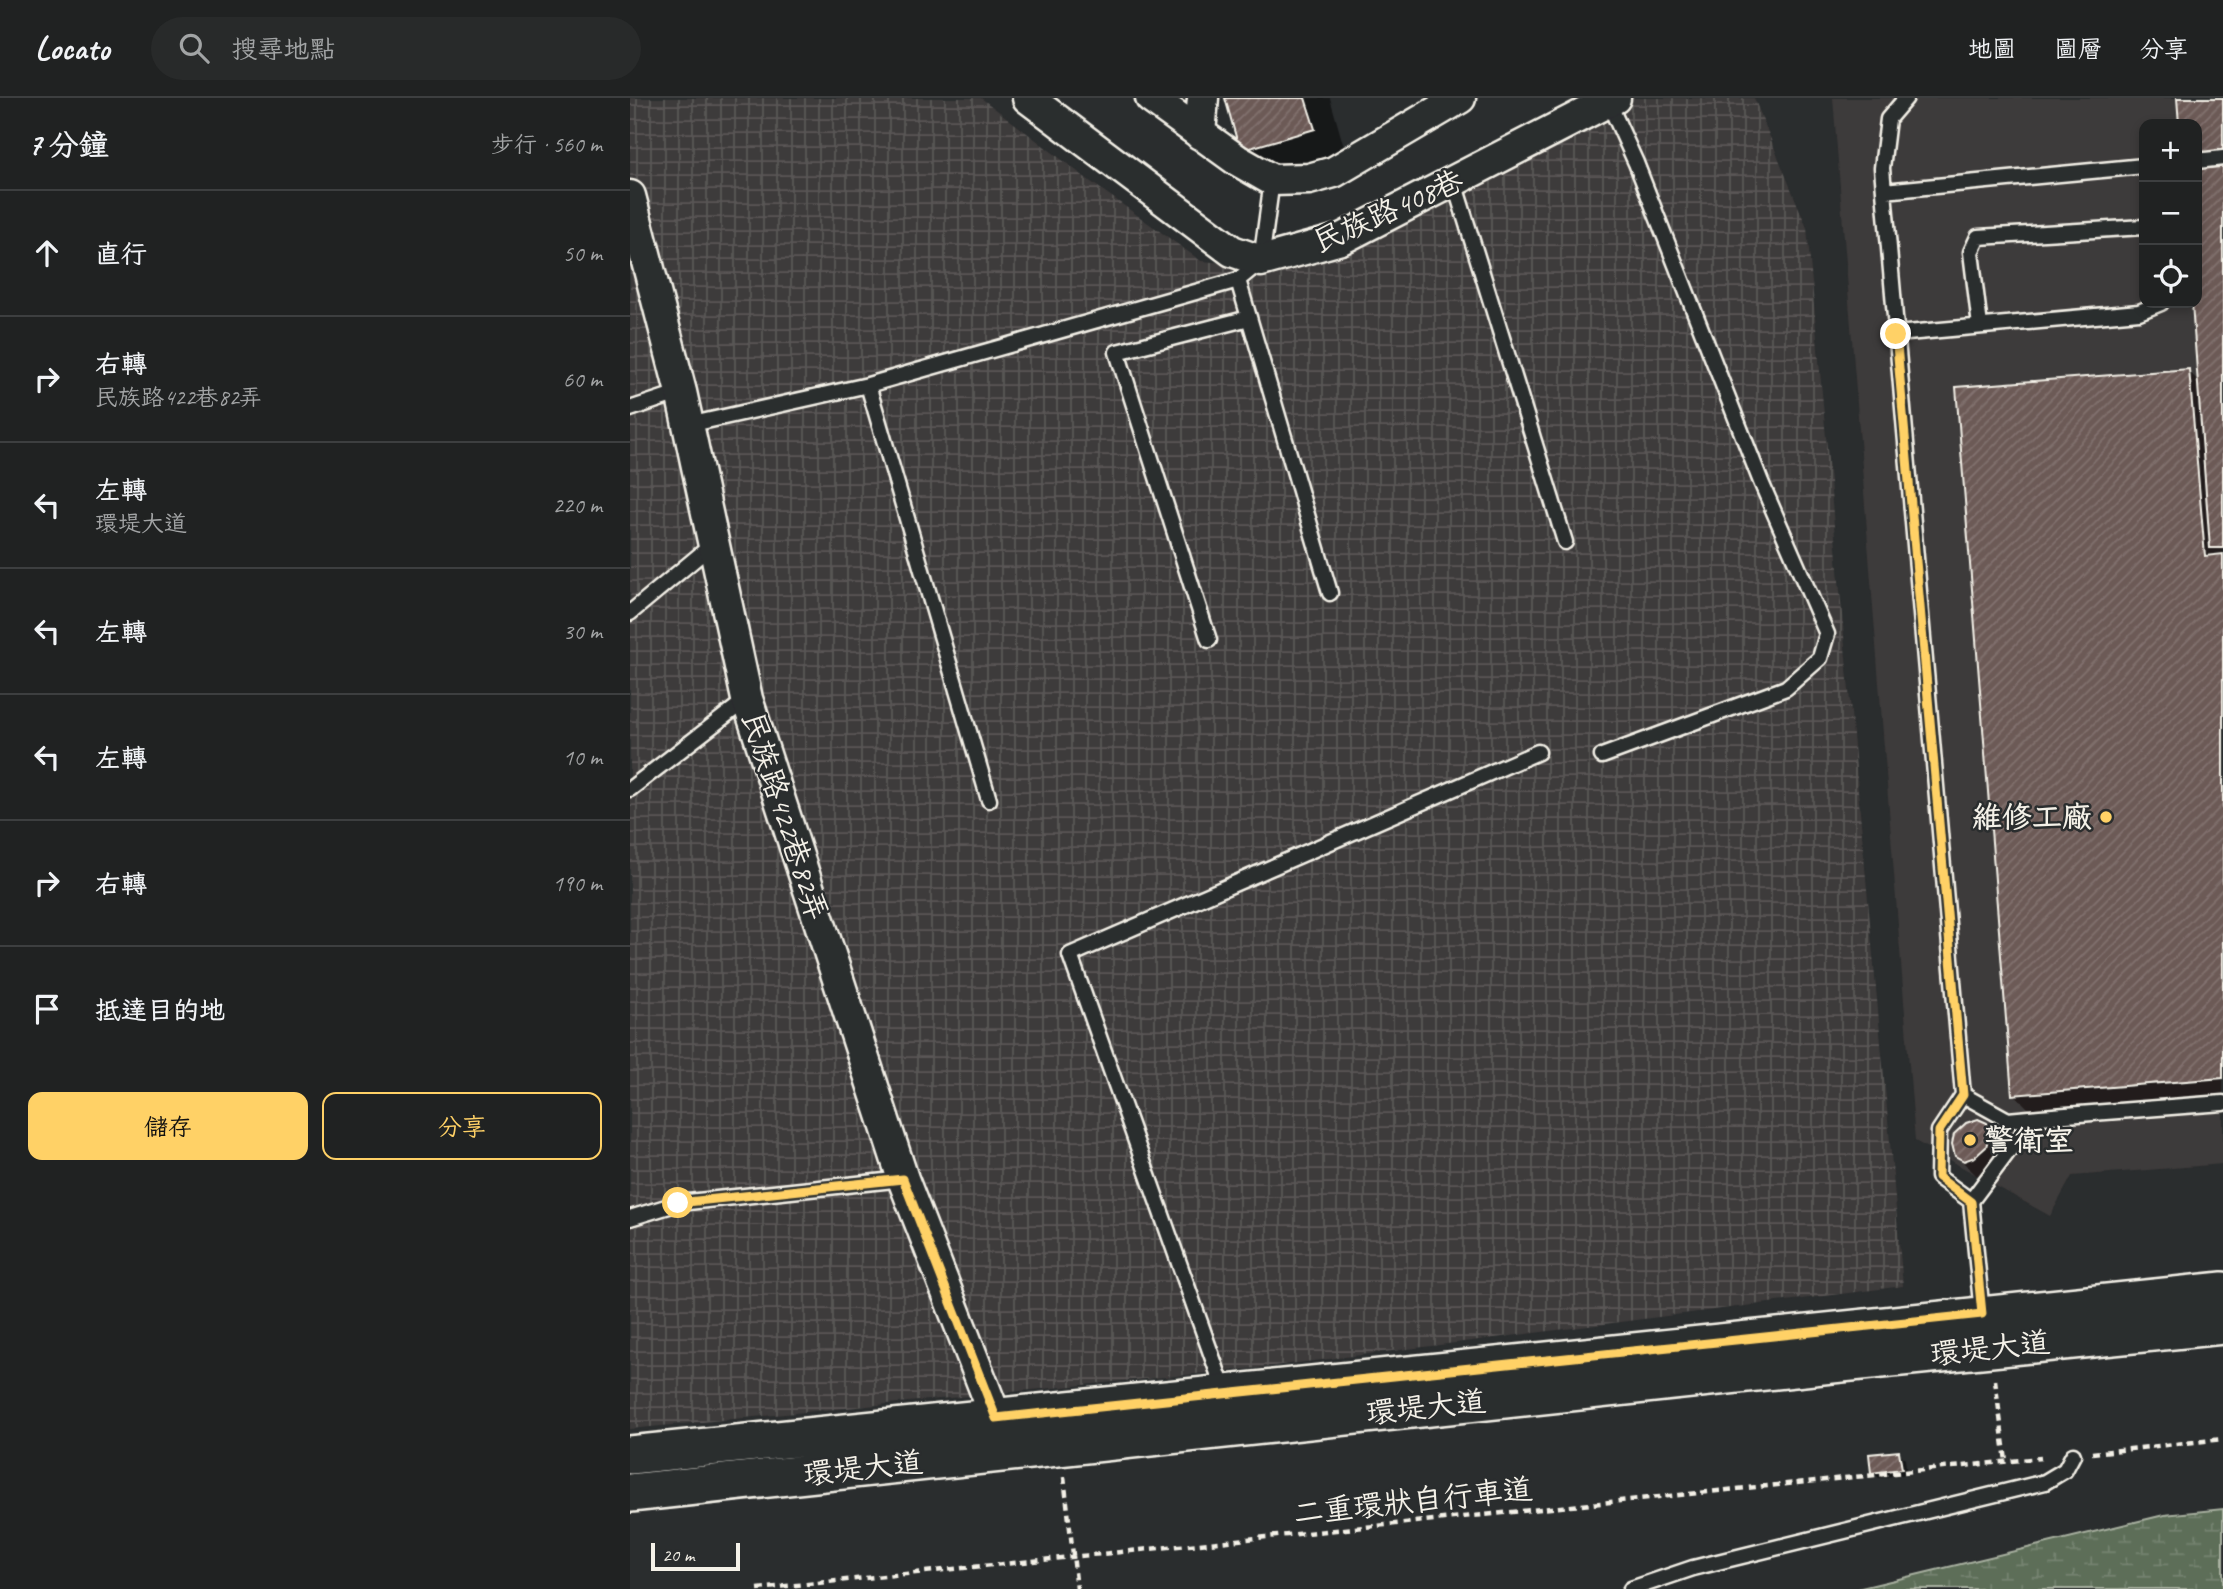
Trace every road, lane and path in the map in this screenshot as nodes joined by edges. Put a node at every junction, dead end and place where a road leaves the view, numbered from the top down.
1 (1028, 98) edge
2 (1151, 98) edge
3 (1203, 98) edge
4 (1460, 98) edge
5 (1906, 98) edge
6 (1610, 99) edge
7 (1200, 134) junction
8 (2223, 158) edge
9 (2202, 160) edge
10 (2139, 166) edge
11 (1272, 180) junction
12 (1454, 182) junction
13 (1884, 191) junction
14 (630, 196) edge
15 (2139, 227) edge
16 (1261, 261) junction
17 (1238, 280) junction
18 (2149, 308) edge
19 (1249, 318) junction
20 (1980, 326) junction
21 (1896, 334) junction
22 (868, 385) junction
23 (681, 393) junction
24 (630, 409) edge
25 (688, 425) junction
26 (1565, 542) dead end
27 (713, 544) junction
28 (1330, 593) dead end
29 (630, 613) edge
30 (1209, 640) dead end
31 (747, 699) junction
32 (1538, 752) dead end
33 (1602, 756) dead end
34 (630, 789) edge
35 (989, 800) dead end
36 (1963, 1095) junction
37 (2223, 1103) edge
38 (2040, 1117) junction
39 (903, 1179) junction
40 (1971, 1202) junction
41 (630, 1217) edge
42 (2223, 1291) edge
43 (2223, 1325) edge
44 (1987, 1345) junction
45 (1840, 1346) junction
46 (1225, 1395) junction
47 (997, 1436) junction
48 (2223, 1439) edge
49 (630, 1455) edge
50 (2073, 1455) junction
51 (2006, 1461) junction
52 (1063, 1469) dead end
53 (630, 1493) edge
54 (1074, 1556) junction
55 (758, 1589) edge
56 (1077, 1589) edge
57 (1631, 1589) edge

1 - 16 street
2 - 7 street, 民族路408巷
3 - 7 street
4 - 11 street, 民族路408巷
5 - 13 lane
6 - 12 street, 民族路408巷
6 - 33 lane
7 - 11 street, 民族路408巷
8 - 9 lane
10 - 13 lane
11 - 16 lane
12 - 16 street, 民族路408巷
12 - 26 lane
13 - 21 lane
14 - 23 street, 民族路422巷82弄
15 - 20 lane
16 - 17 lane
17 - 19 lane
17 - 22 lane
18 - 20 lane
19 - 28 lane
19 - 30 lane
20 - 21 lane
21 - 36 lane
22 - 25 lane
22 - 35 lane
23 - 24 lane
23 - 25 street, 民族路422巷82弄
25 - 27 street, 民族路422巷82弄
27 - 29 lane
27 - 31 street, 民族路422巷82弄
31 - 34 lane
31 - 39 street, 民族路422巷82弄
32 - 46 lane
36 - 38 lane
36 - 40 lane
37 - 38 lane
38 - 40 lane
39 - 41 lane
39 - 47 street, 民族路422巷82弄
40 - 44 lane
42 - 44 street, 環堤大道
43 - 44 street, 環堤大道
44 - 45 street, 環堤大道
44 - 51 path
45 - 46 street, 環堤大道
45 - 47 street, 環堤大道
46 - 47 street, 環堤大道
47 - 49 street, 環堤大道
47 - 53 street, 環堤大道
48 - 50 path, 二重環狀自行車道
50 - 51 path, 二重環狀自行車道
50 - 57 lane
51 - 54 path, 二重環狀自行車道
52 - 54 path
54 - 55 path, 二重環狀自行車道
54 - 56 path

